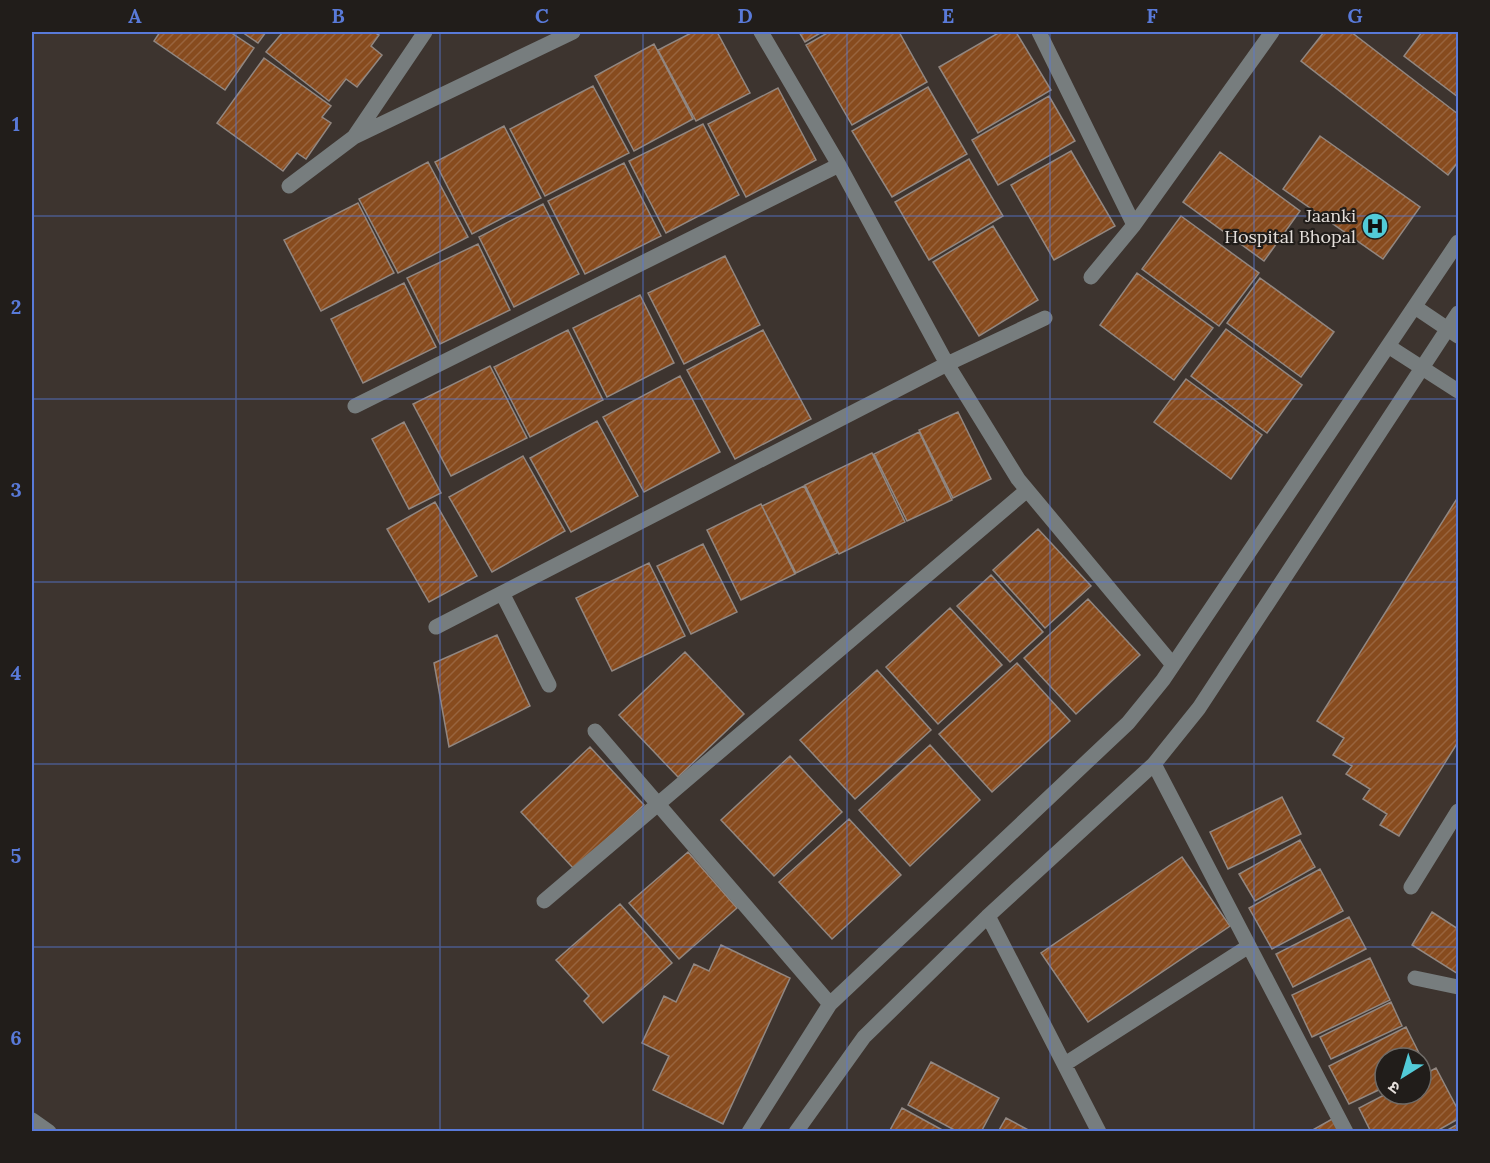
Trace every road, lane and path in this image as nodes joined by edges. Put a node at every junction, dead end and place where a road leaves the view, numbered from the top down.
1 (425, 32) edge
2 (573, 32) edge
3 (761, 32) edge
4 (1039, 32) edge
5 (1272, 32) edge
6 (354, 137) junction
7 (839, 165) junction
8 (288, 186) dead end
9 (1134, 225) junction
10 (1458, 243) edge
11 (1091, 277) dead end
12 (1415, 307) junction
13 (1458, 313) edge
14 (1045, 318) dead end
15 (1453, 332) edge
16 (1388, 346) junction
17 (947, 364) junction
18 (1422, 368) junction
19 (1458, 391) edge
20 (355, 406) dead end
21 (1026, 491) junction
22 (502, 593) junction
23 (436, 627) dead end
24 (1173, 665) junction
25 (549, 685) dead end
26 (595, 731) dead end
27 (1154, 764) junction
28 (658, 804) junction
29 (1458, 812) edge
30 (1411, 887) dead end
31 (544, 901) dead end
32 (988, 916) junction
33 (1249, 946) junction
34 (1415, 978) dead end
35 (1458, 987) edge
36 (830, 1004) junction
37 (1065, 1064) junction
38 (32, 1120) edge
39 (49, 1131) edge
40 (749, 1131) edge
41 (796, 1131) edge
42 (1099, 1131) edge
43 (1346, 1131) edge

1 - 6 street
2 - 6 street
3 - 7 street
4 - 9 street
5 - 9 street
6 - 8 street
7 - 17 street
7 - 20 street
9 - 11 street
10 - 12 street
12 - 15 street
12 - 16 street
13 - 15 street
14 - 17 street
15 - 18 street
16 - 18 street
16 - 24 street
17 - 21 street
17 - 22 street
18 - 19 street
18 - 27 street
21 - 24 street
21 - 28 street
22 - 23 street
22 - 25 street
24 - 36 street
26 - 28 street
27 - 32 street
27 - 33 street
28 - 31 street
28 - 36 street
29 - 30 street
32 - 37 street
32 - 41 street
33 - 37 street
33 - 43 street
34 - 35 street
36 - 40 street
37 - 42 street
38 - 39 street

